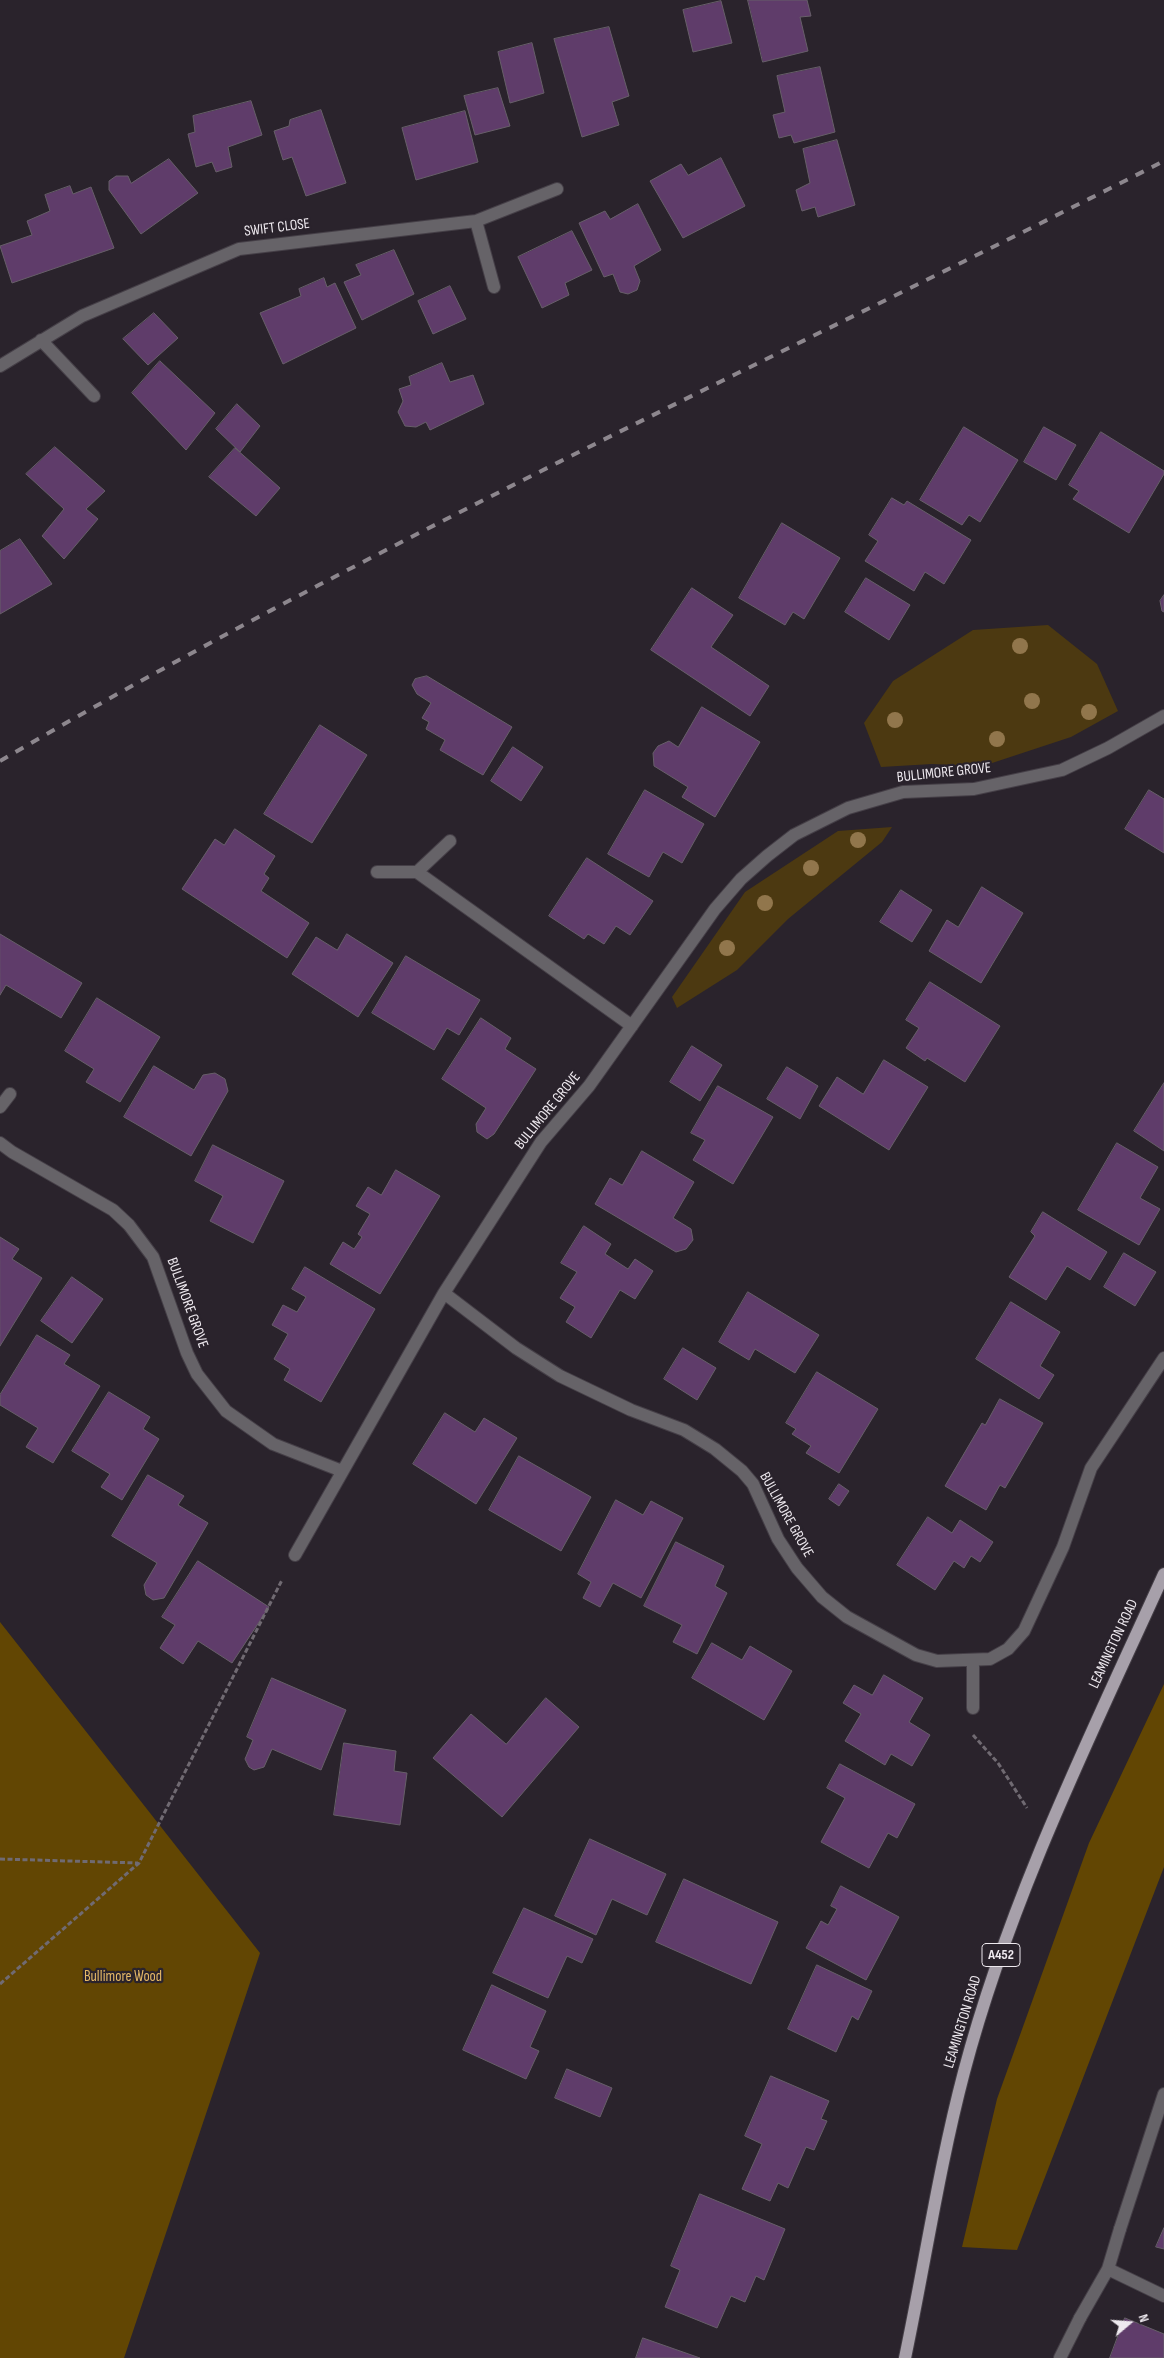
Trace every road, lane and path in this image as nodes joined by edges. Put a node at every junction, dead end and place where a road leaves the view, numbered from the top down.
1 (557, 189) dead end
2 (476, 221) junction
3 (494, 287) dead end
4 (41, 340) junction
5 (0, 366) edge
6 (94, 396) dead end
7 (1164, 716) edge
8 (450, 841) dead end
9 (377, 872) dead end
10 (417, 872) junction
11 (632, 1026) junction
12 (10, 1094) dead end
13 (0, 1107) edge
14 (0, 1143) edge
15 (444, 1293) junction
16 (1164, 1358) edge
17 (342, 1472) junction
18 (295, 1556) joint
19 (1164, 1574) edge
20 (973, 1660) junction
21 (973, 1708) dead end
22 (972, 1735) dead end
23 (1045, 1837) junction
24 (0, 1859) edge
25 (139, 1863) junction
26 (0, 1984) edge
27 (1164, 2094) edge
28 (1108, 2268) junction
29 (1164, 2296) edge
30 (904, 2358) edge
31 (1060, 2358) edge

1 - 2 street, SWIFT CLOSE
2 - 3 street
2 - 4 street, SWIFT CLOSE
4 - 5 street, SWIFT CLOSE
4 - 6 street
7 - 11 street, BULLIMORE GROVE
8 - 10 street
9 - 10 street
10 - 11 street
11 - 15 street, BULLIMORE GROVE
12 - 13 street
14 - 17 street, BULLIMORE GROVE
15 - 17 street, BULLIMORE GROVE
15 - 20 street, BULLIMORE GROVE
16 - 20 street, BULLIMORE GROVE
17 - 18 street, BULLIMORE GROVE
18 - 25 path
19 - 23 main road, LEAMINGTON ROAD / A452
20 - 21 street
22 - 23 path
23 - 30 main road, LEAMINGTON ROAD / A452
24 - 25 path
25 - 26 path
27 - 28 street
28 - 29 street
28 - 31 street

